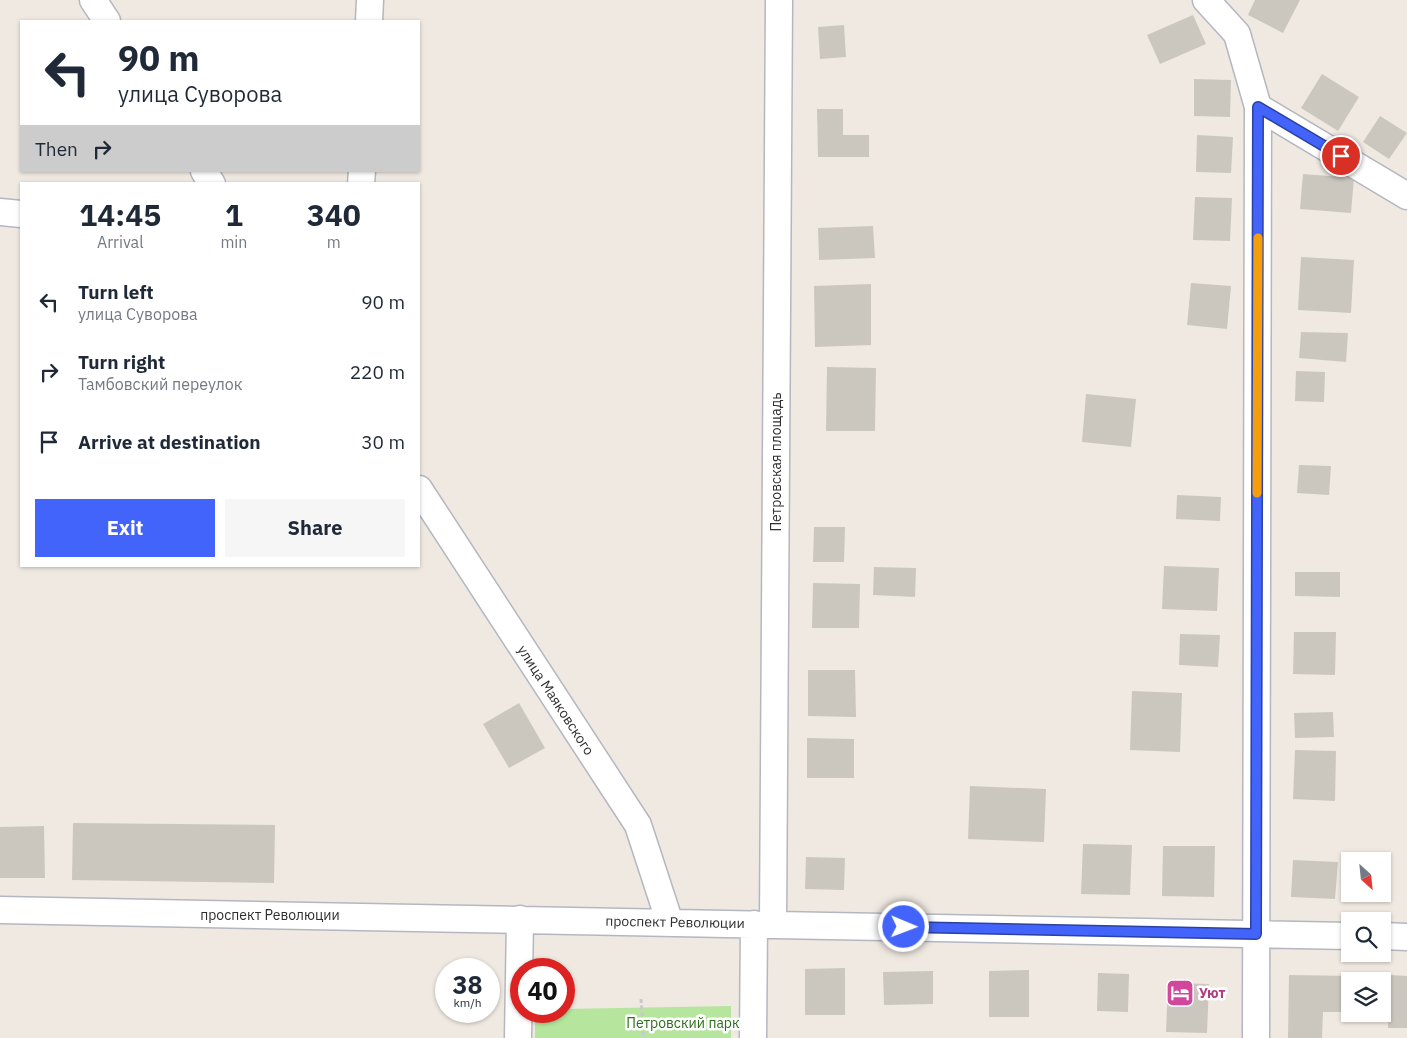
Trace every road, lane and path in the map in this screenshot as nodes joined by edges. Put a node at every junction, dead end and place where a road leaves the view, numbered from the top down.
1 (93, 0) edge
2 (370, 0) edge
3 (779, 0) edge
4 (1206, 0) edge
5 (105, 20) edge
6 (369, 20) edge
7 (1258, 107) junction
8 (1407, 196) edge
9 (0, 212) edge
10 (20, 214) edge
11 (420, 491) edge
12 (0, 910) edge
13 (520, 919) junction
14 (670, 923) junction
15 (763, 924) junction
16 (1256, 934) junction
17 (1341, 936) edge
18 (1391, 936) edge
19 (1407, 937) edge
20 (641, 999) dead end
21 (518, 1038) edge
22 (644, 1038) edge
23 (753, 1038) edge
24 (1256, 1038) edge

1 - 5 street
2 - 6 street
3 - 15 street, Петровская площадь
4 - 7 street
7 - 8 street
7 - 16 street
9 - 10 street
11 - 14 street, улица Маяковского
12 - 13 street, проспект Революции
13 - 14 street, проспект Революции
13 - 21 street
14 - 15 street, проспект Революции
15 - 16 street, проспект Революции
15 - 23 street, Петровская площадь
16 - 17 street, проспект Революции
16 - 24 street
18 - 19 street
20 - 22 path

